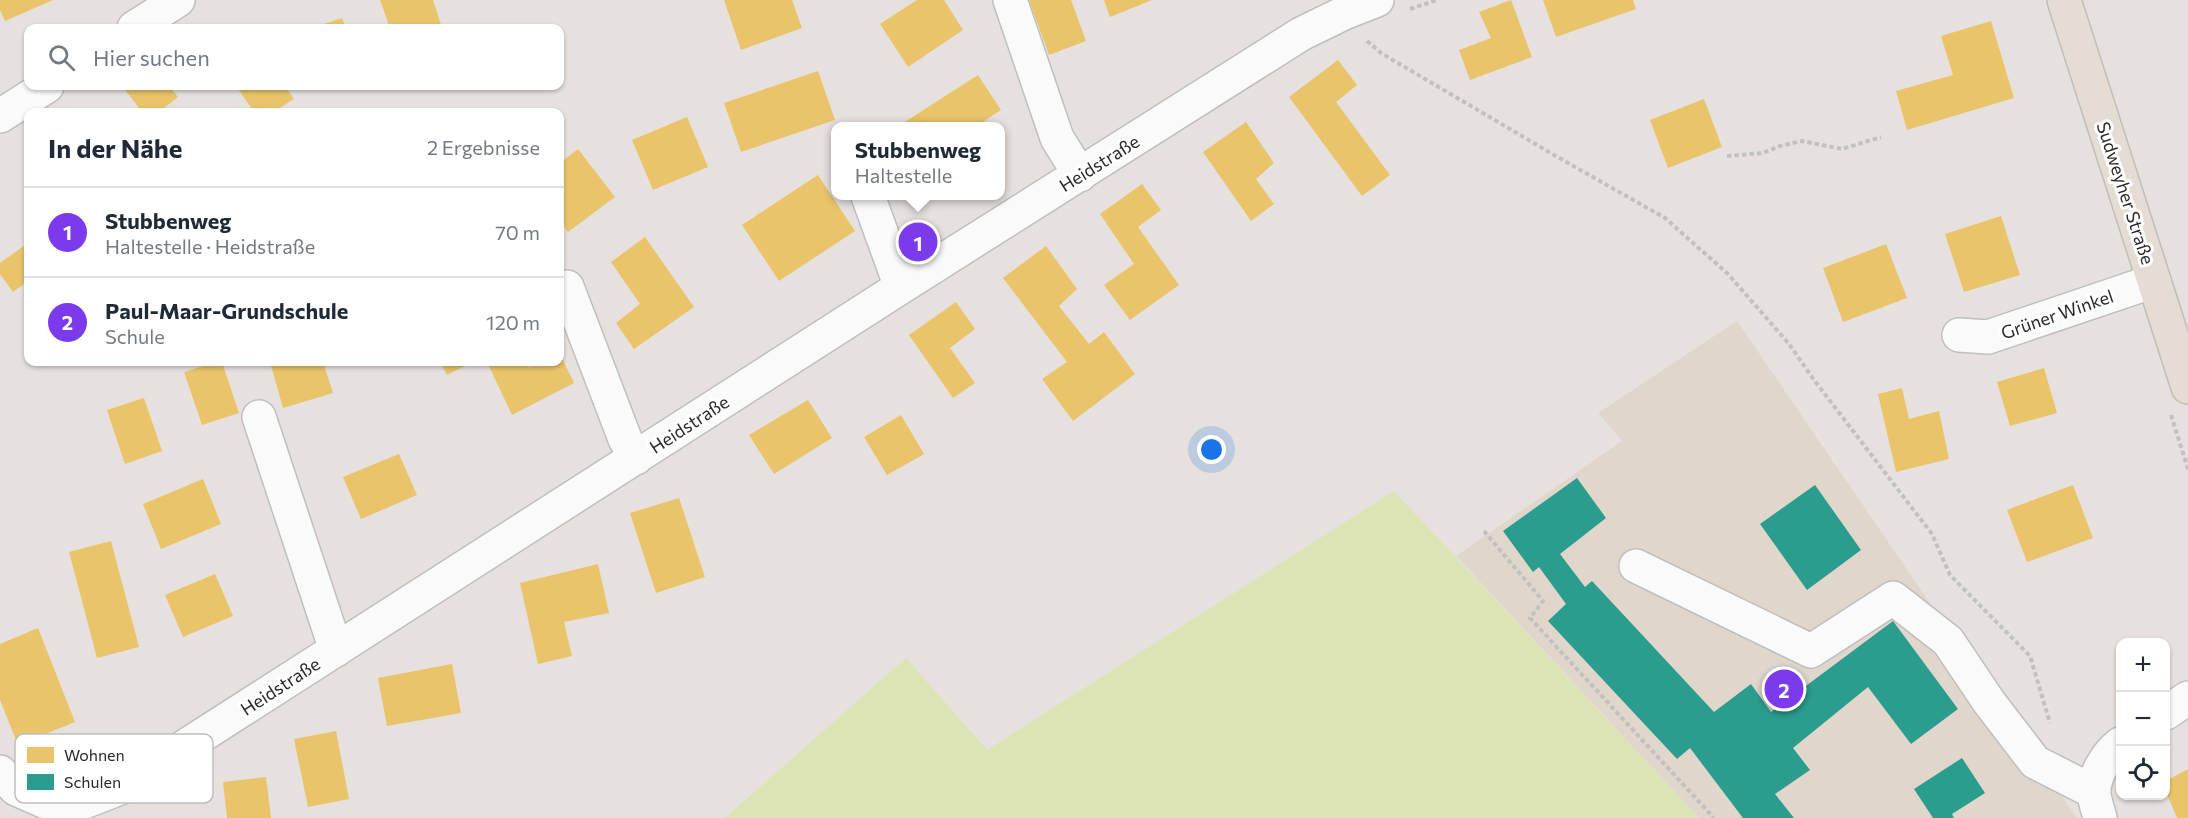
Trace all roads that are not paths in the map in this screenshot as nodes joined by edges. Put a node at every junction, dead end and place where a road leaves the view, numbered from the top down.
1 (178, 0) edge
2 (1010, 0) edge
3 (1377, 0) edge
4 (2064, 0) edge
5 (140, 24) edge
6 (41, 90) edge
7 (0, 116) edge
8 (1080, 175) junction
9 (870, 200) edge
10 (2154, 281) junction
11 (567, 287) dead end
12 (901, 287) junction
13 (1959, 335) dead end
14 (2188, 387) edge
15 (259, 417) dead end
16 (636, 458) junction
17 (1636, 566) dead end
18 (336, 650) junction
19 (2188, 698) edge
20 (2170, 710) edge
21 (205, 734) edge
22 (2118, 746) edge
23 (0, 772) edge
24 (15, 788) edge
25 (80, 803) edge
26 (2097, 805) edge
27 (45, 811) edge

1 - 5 street
2 - 8 street
3 - 8 street, Heidstraße
4 - 10 main road, Sudweyher Straße
6 - 7 street
8 - 12 street, Heidstraße
9 - 12 street
10 - 13 street, Grüner Winkel
10 - 14 main road, Sudweyher Straße
11 - 16 street
12 - 16 street, Heidstraße
15 - 18 street
16 - 18 street, Heidstraße
17 - 26 street
18 - 21 street, Heidstraße
19 - 20 street
22 - 26 street
23 - 24 street, Heidstraße
25 - 27 street, Heidstraße

